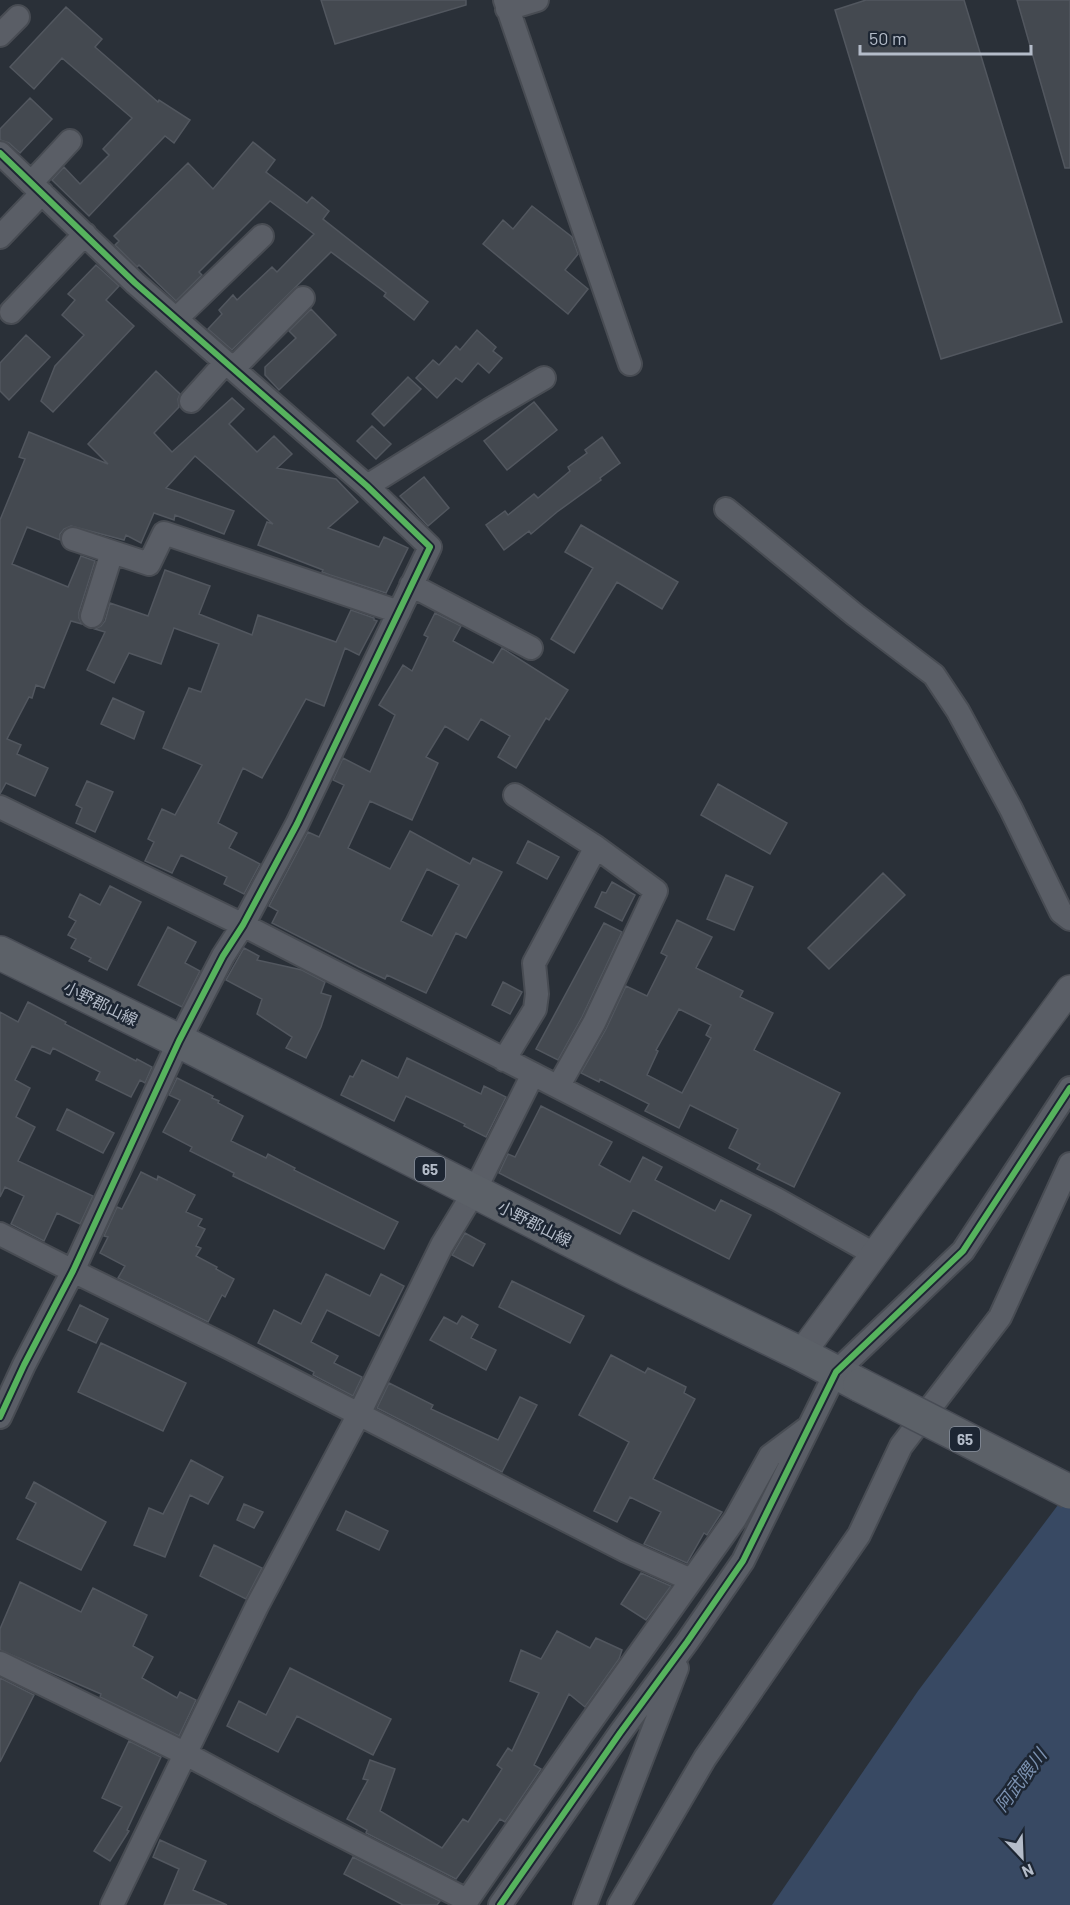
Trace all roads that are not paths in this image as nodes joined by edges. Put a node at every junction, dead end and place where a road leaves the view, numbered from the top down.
1 (537, 0) edge
2 (506, 4) edge
3 (18, 17) dead end
4 (0, 35) edge
5 (70, 141) dead end
6 (0, 153) edge
7 (37, 188) junction
8 (85, 234) junction
9 (262, 236) dead end
10 (0, 237) edge
11 (303, 298) dead end
12 (11, 312) dead end
13 (176, 319) junction
14 (630, 364) dead end
15 (230, 365) junction
16 (544, 378) dead end
17 (191, 401) dead end
18 (367, 486) junction
19 (726, 509) dead end
20 (73, 539) dead end
21 (112, 552) junction
22 (411, 585) junction
23 (399, 612) junction
24 (92, 616) dead end
25 (531, 648) dead end
26 (515, 795) dead end
27 (0, 807) edge
28 (596, 847) junction
29 (1070, 919) edge
30 (243, 925) junction
31 (0, 952) edge
32 (1070, 989) edge
33 (179, 1041) junction
34 (504, 1060) junction
35 (532, 1074) junction
36 (558, 1087) junction
37 (1070, 1088) edge
38 (1070, 1164) edge
39 (474, 1192) junction
40 (0, 1234) edge
41 (874, 1254) junction
42 (73, 1271) junction
43 (801, 1354) junction
44 (848, 1378) junction
45 (359, 1414) junction
46 (0, 1417) edge
47 (810, 1427) junction
48 (1070, 1492) edge
49 (691, 1580) junction
50 (687, 1642) junction
51 (0, 1663) edge
52 (186, 1754) junction
53 (466, 1903) edge
54 (112, 1905) edge
55 (500, 1905) edge
56 (585, 1905) edge
57 (619, 1905) edge

1 - 2 street
2 - 14 street
3 - 4 street
5 - 7 street
6 - 7 street
7 - 8 street
7 - 10 street
8 - 12 street
8 - 13 street
9 - 13 street
11 - 15 street
13 - 15 street
15 - 17 street
15 - 18 street
16 - 18 street
18 - 22 street
19 - 29 street
20 - 21 street
21 - 23 street
21 - 24 street
22 - 23 street
22 - 25 street
23 - 30 street
26 - 28 street
27 - 30 street
28 - 34 street
28 - 36 street
30 - 33 street
30 - 34 street
31 - 33 main road, 小野郡山線 / 65
32 - 41 street
33 - 39 main road, 小野郡山線 / 65
33 - 42 street
34 - 35 street
35 - 36 street
35 - 39 street
36 - 41 street
37 - 44 street
38 - 57 street
39 - 43 main road, 小野郡山線 / 65
39 - 45 street
40 - 42 street
41 - 43 street
42 - 45 street
42 - 46 street
43 - 44 main road, 小野郡山線 / 65
44 - 47 street
44 - 48 main road, 小野郡山線 / 65, bridge
45 - 49 street
45 - 52 street
47 - 49 street
47 - 50 street
49 - 53 street
50 - 55 street
50 - 56 street
51 - 52 street
52 - 53 street
52 - 54 street

